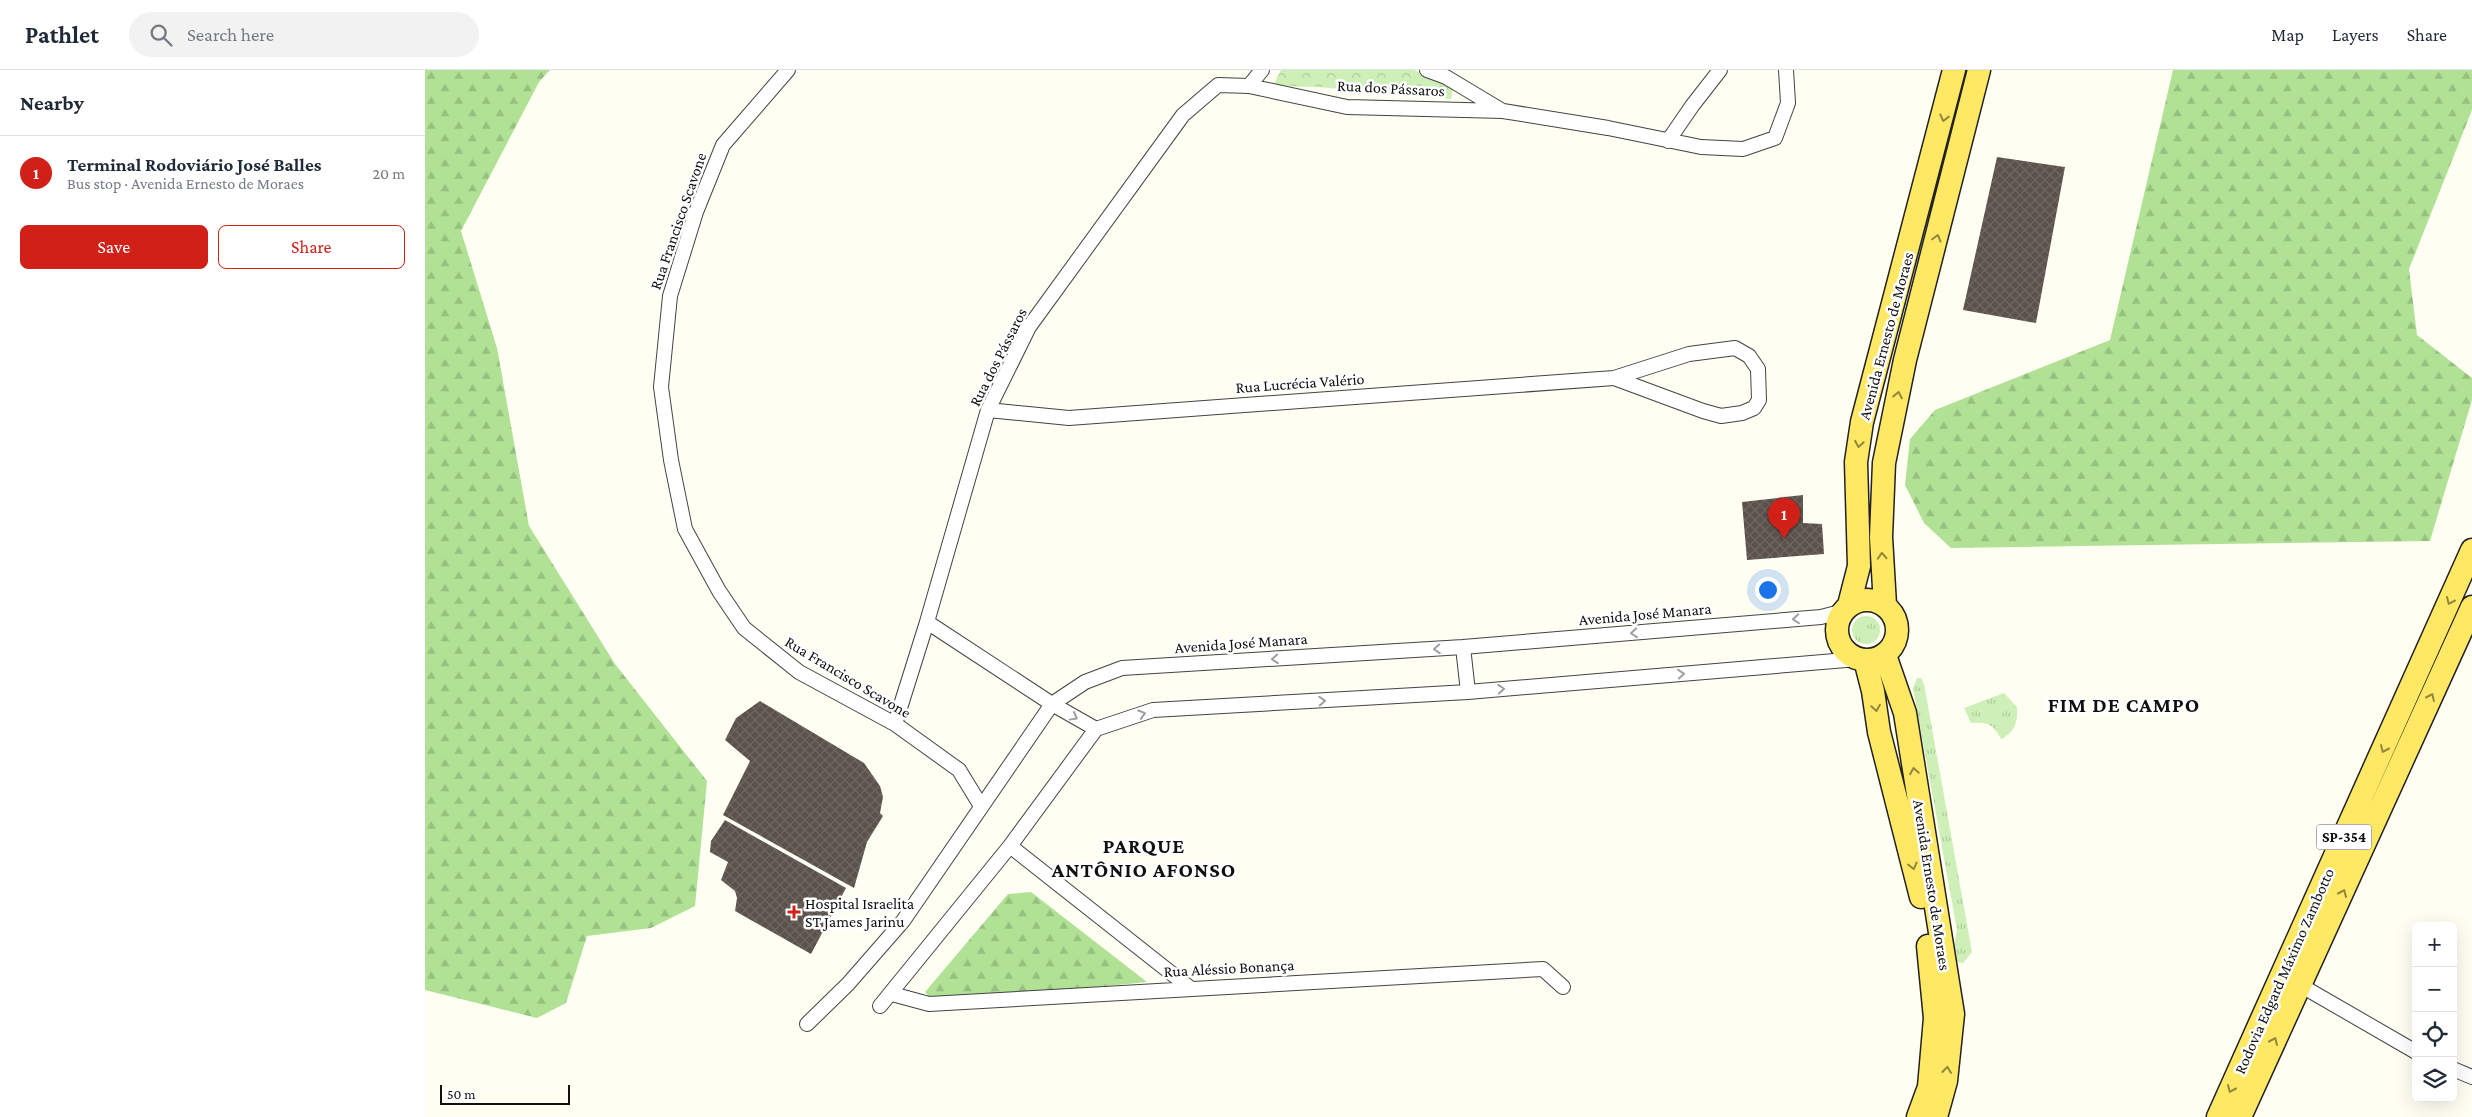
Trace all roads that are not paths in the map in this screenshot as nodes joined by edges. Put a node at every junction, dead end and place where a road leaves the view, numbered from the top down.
1 (788, 70) edge
2 (1262, 70) edge
3 (1427, 70) edge
4 (1721, 70) edge
5 (1786, 70) edge
6 (1955, 70) edge
7 (1979, 70) edge
8 (1249, 86) junction
9 (1503, 111) junction
10 (1668, 141) junction
11 (1614, 378) junction
12 (988, 410) junction
13 (2472, 550) edge
14 (1885, 605) junction
15 (2472, 607) edge
16 (1846, 608) junction
17 (927, 622) junction
18 (1463, 647) junction
19 (1869, 658) junction
20 (1468, 692) junction
21 (1052, 704) junction
22 (895, 724) junction
23 (1096, 729) junction
24 (981, 806) junction
25 (1010, 846) junction
26 (2300, 985) junction
27 (1563, 987) dead end
28 (1190, 988) junction
29 (892, 994) junction
30 (881, 1006) dead end
31 (807, 1024) dead end
32 (2412, 1050) edge
33 (2457, 1071) edge
34 (2472, 1078) edge
35 (1918, 1117) edge
36 (1936, 1117) edge
37 (2218, 1117) edge
38 (2240, 1117) edge

1 - 22 street, Rua Francisco Scavone
2 - 8 street
3 - 9 street, Rua dos Pássaros
4 - 10 street
5 - 10 street, Rua dos Pássaros
6 -> 16 main road, Avenida Ernesto de Moraes
14 -> 7 main road, Avenida Ernesto de Moraes
8 - 9 street, Rua dos Pássaros
8 - 12 street, Rua dos Pássaros
9 - 10 street, Rua dos Pássaros
11 - 11 street, Rua Lucrécia Valério
11 - 12 street, Rua Lucrécia Valério
12 - 17 street, Rua dos Pássaros
13 -> 37 main road, Rodovia Edgard Máximo Zambotto / SP-354
14 - 16 main road
14 - 19 main road
26 -> 15 main road, Rodovia Edgard Máximo Zambotto / SP-354
16 -> 18 street, Avenida José Manara
16 - 19 main road
17 - 21 street
17 - 22 street, Rua dos Pássaros
18 - 20 street
18 -> 21 street, Avenida José Manara
20 -> 19 street
19 -> 35 main road, Avenida Ernesto de Moraes
36 -> 19 main road, Avenida Ernesto de Moraes
23 -> 20 street
21 -> 23 street
21 - 24 street, Avenida José Manara
22 - 24 street, Rua Francisco Scavone
23 - 25 street
24 - 31 street, Avenida José Manara
25 - 28 street
25 - 29 street
26 - 32 street
38 -> 26 main road, Rodovia Edgard Máximo Zambotto / SP-354
27 - 28 street, Rua Aléssio Bonança
28 - 29 street, Rua Aléssio Bonança
29 - 30 street
33 - 34 street

